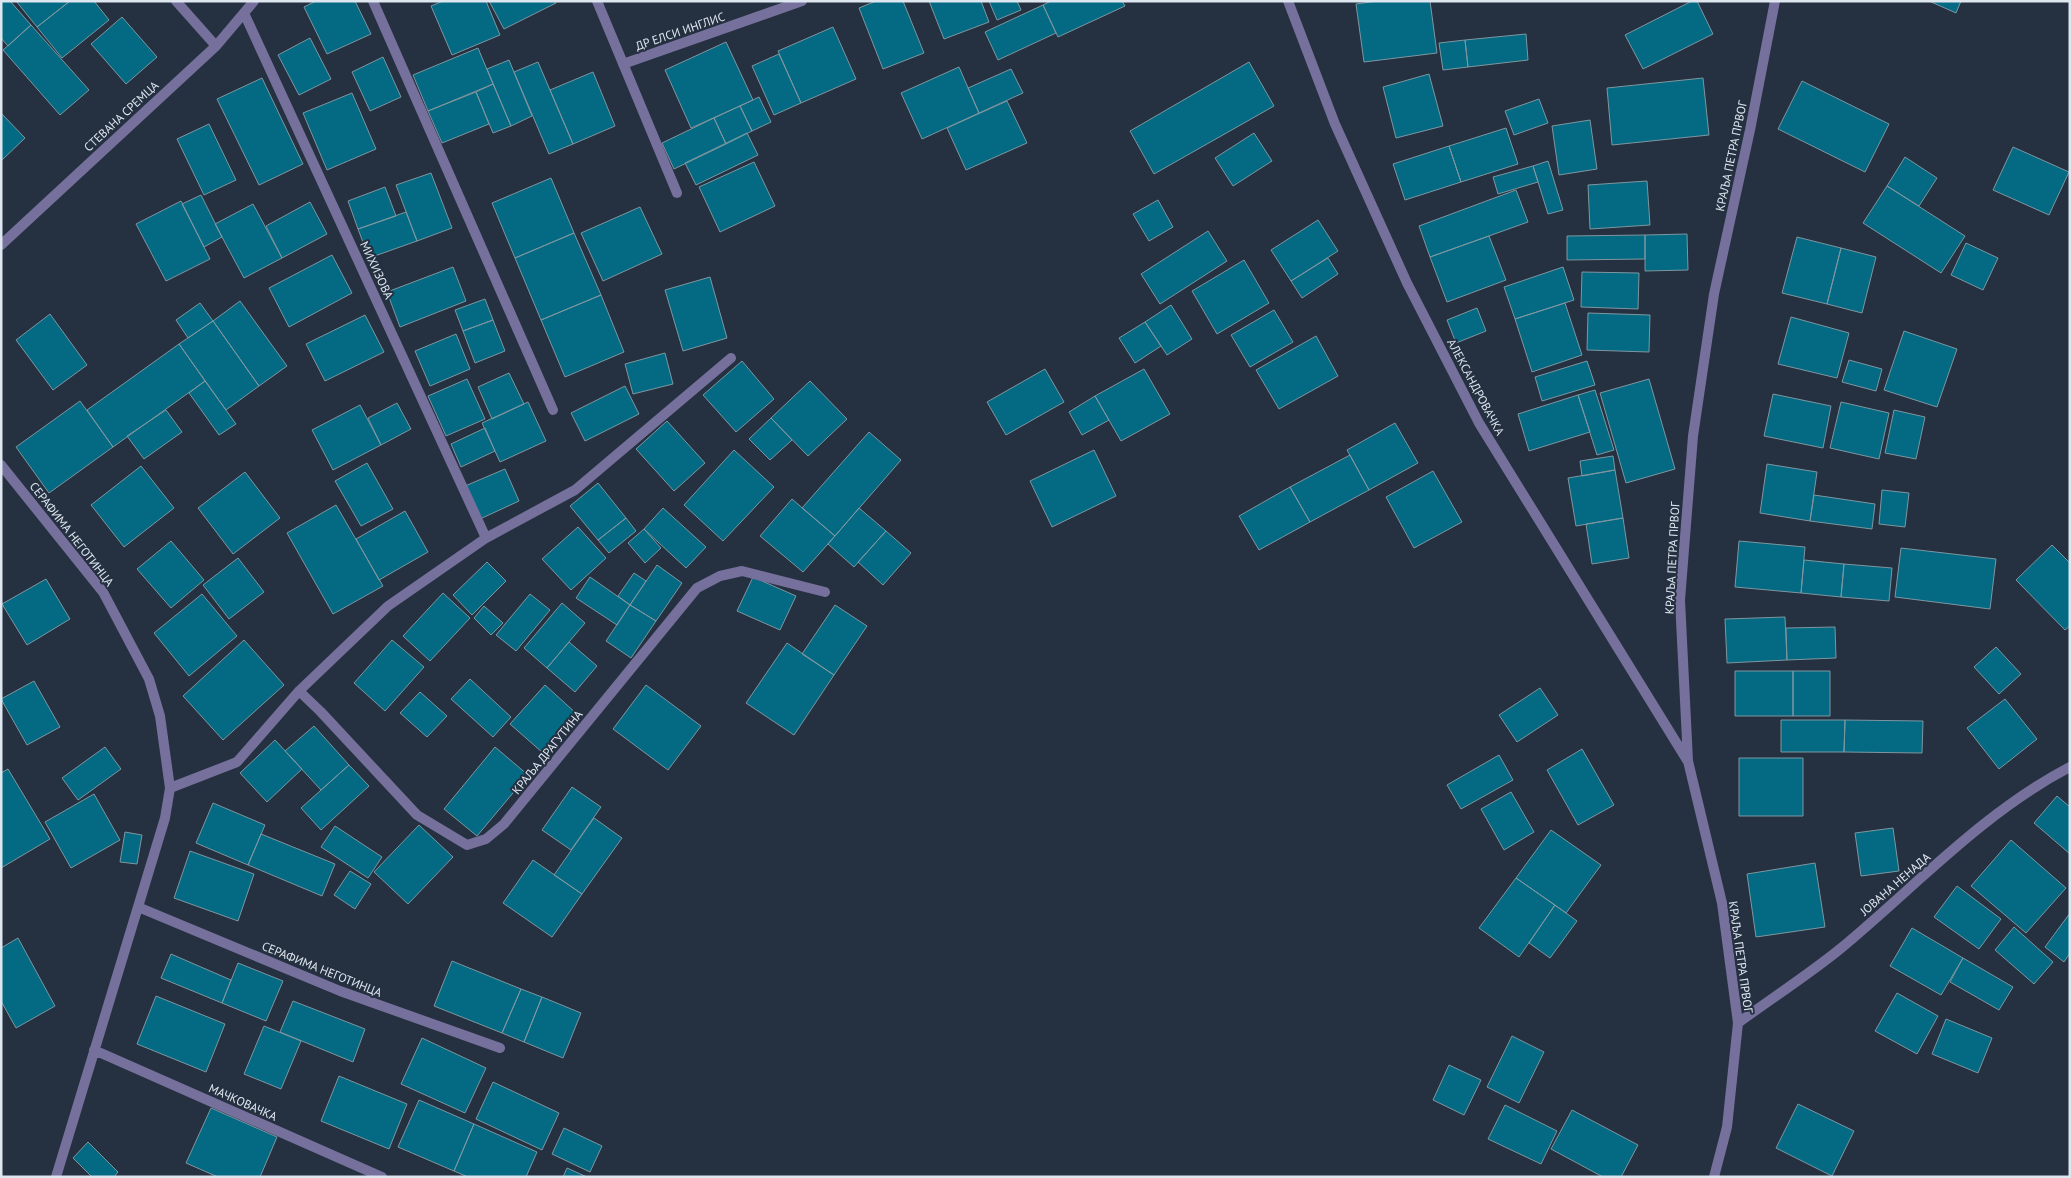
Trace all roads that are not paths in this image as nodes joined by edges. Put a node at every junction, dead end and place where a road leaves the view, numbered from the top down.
1 (176, 1) edge
2 (254, 1) edge
3 (373, 1) edge
4 (597, 1) edge
5 (802, 1) edge
6 (1288, 1) edge
7 (1775, 1) edge
8 (244, 13) junction
9 (216, 46) junction
10 (623, 64) junction
11 (677, 193) dead end
12 (1, 245) edge
13 (731, 358) dead end
14 (553, 410) dead end
15 (1, 465) edge
16 (486, 538) junction
17 (825, 592) dead end
18 (299, 691) junction
19 (1688, 761) junction
20 (2070, 767) edge
21 (170, 788) junction
22 (138, 907) junction
23 (1738, 1023) junction
24 (500, 1048) dead end
25 (94, 1050) junction
26 (56, 1177) edge
27 (382, 1177) edge
28 (1714, 1177) edge

1 - 9 street
2 - 8 street, СТЕВАНА СРЕМЦА
3 - 14 street
4 - 10 street, ДР ЕЛСИ ИНГЛИС
5 - 10 street, ДР ЕЛСИ ИНГЛИС
6 - 19 street, АЛЕКСАНДРОВАЧКА
7 - 19 street, КРАЉА ПЕТРА ПРВОГ
8 - 9 street, СТЕВАНА СРЕМЦА
8 - 16 street, МИХИЗОВА
9 - 12 street, СТЕВАНА СРЕМЦА
10 - 11 street, ДР ЕЛСИ ИНГЛИС
13 - 16 street
15 - 21 street, СЕРАФИМА НЕГОТИНЦА
16 - 18 street
17 - 18 street, КРАЉА ДРАГУТИНА
18 - 21 street
19 - 23 street, КРАЉА ПЕТРА ПРВОГ
20 - 23 street, ЈОВАНА НЕНАДА
21 - 22 street, СЕРАФИМА НЕГОТИНЦА
22 - 24 street, СЕРАФИМА НЕГОТИНЦА
22 - 25 street, СЕРАФИМА НЕГОТИНЦА
23 - 28 street, КРАЉА ПЕТРА ПРВОГ
25 - 26 street, СЕРАФИМА НЕГОТИНЦА
25 - 27 street, МАЧКОВАЧКА

